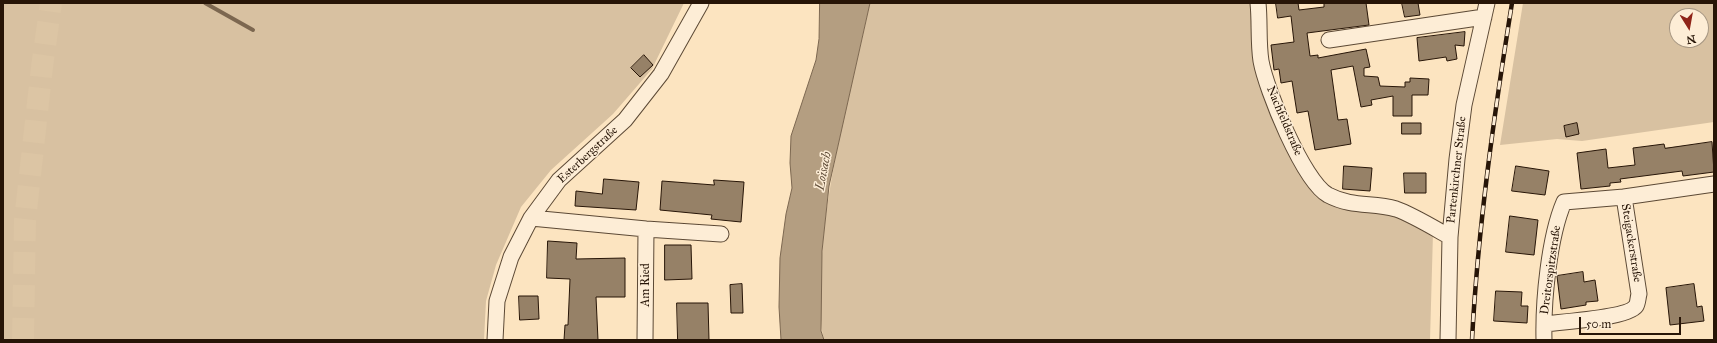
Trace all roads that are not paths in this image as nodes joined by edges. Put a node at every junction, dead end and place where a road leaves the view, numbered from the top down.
1 (701, 3) edge
2 (1258, 3) edge
3 (1486, 10) edge
4 (1329, 40) dead end
5 (1714, 184) edge
6 (1624, 197) junction
7 (530, 218) junction
8 (646, 229) junction
9 (721, 234) dead end
10 (1450, 237) junction
11 (1544, 324) junction
12 (496, 340) edge
13 (645, 340) edge
14 (1448, 340) edge
15 (1544, 340) edge

1 - 7 street, Esterbergstraße
2 - 10 street, Nachfeldstraße
3 - 4 street
3 - 10 street, Partenkirchner Straße
5 - 6 street, Steigackerstraße
6 - 11 street, Dreitorspitzstraße
6 - 11 street, Steigackerstraße
7 - 8 street
7 - 12 street, Esterbergstraße
8 - 9 street
8 - 13 street, Am Ried
10 - 14 street, Partenkirchner Straße
11 - 15 street, Dreitorspitzstraße

